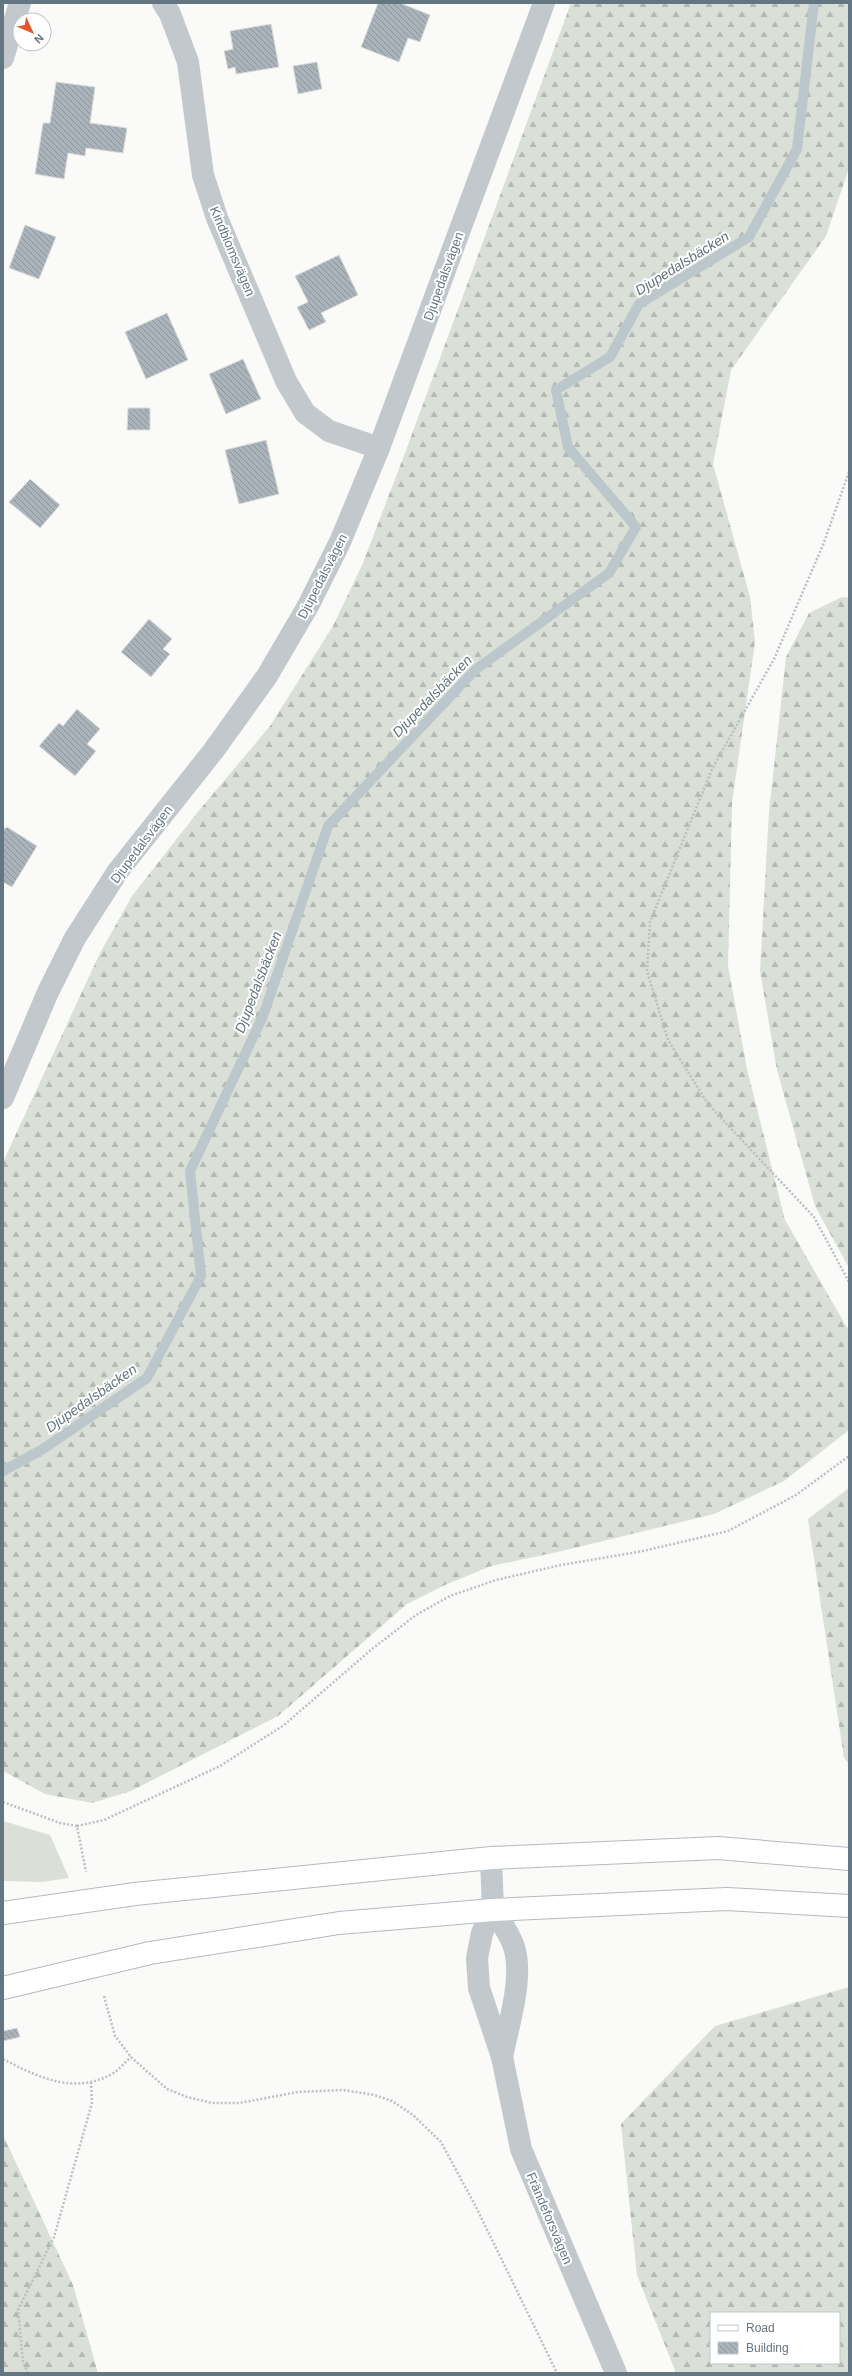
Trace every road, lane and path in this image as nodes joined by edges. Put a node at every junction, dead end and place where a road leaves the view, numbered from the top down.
1 (20, 3) edge
2 (163, 3) edge
3 (544, 3) edge
4 (3, 58) edge
5 (379, 448) junction
6 (849, 472) edge
7 (3, 1098) edge
8 (849, 1282) edge
9 (849, 1456) edge
10 (3, 1802) edge
11 (77, 1826) junction
12 (491, 1858) junction
13 (849, 1859) edge
14 (87, 1879) dead end
15 (849, 1906) edge
16 (494, 1910) junction
17 (3, 1913) edge
18 (3, 1988) edge
19 (104, 1996) dead end
20 (131, 2057) junction
21 (502, 2057) junction
22 (3, 2059) edge
23 (91, 2082) junction
24 (28, 2373) edge
25 (557, 2373) edge
26 (616, 2373) edge

1 - 4 street
2 - 5 street, Kindblomsvägen
3 - 5 street, Djupedalsvägen
5 - 7 street, Djupedalsvägen
6 - 8 path
9 - 11 path
10 - 11 path
11 - 14 path
12 - 13 main road
12 - 16 street, Frändeforsvägen
12 - 17 main road
15 - 16 main road
16 - 18 main road
16 - 21 street, Frändeforsvägen
16 - 21 street, Frändeforsvägen
19 - 20 path
20 - 23 path
20 - 25 path
21 - 26 street, Frändeforsvägen
22 - 23 path
23 - 24 path

